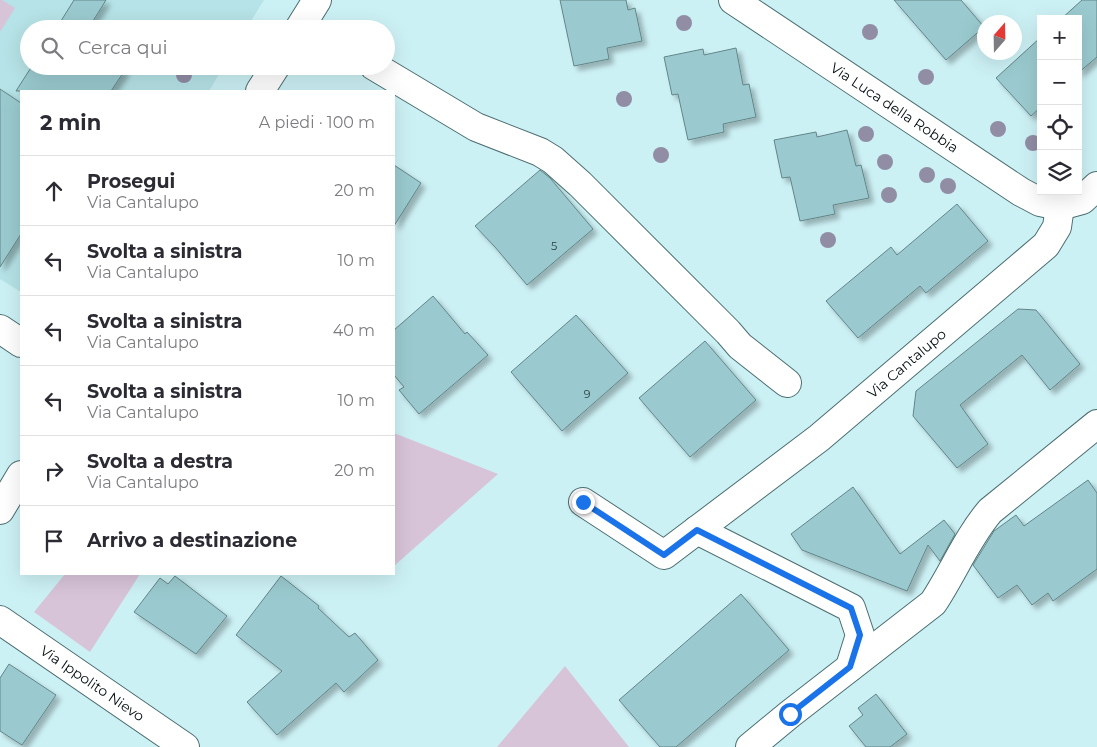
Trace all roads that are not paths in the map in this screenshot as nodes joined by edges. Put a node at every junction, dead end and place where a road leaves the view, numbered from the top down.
1 (317, 0) edge
2 (733, 0) edge
3 (307, 20) edge
4 (270, 75) edge
5 (389, 75) edge
6 (261, 90) edge
7 (1097, 186) edge
8 (1060, 206) junction
9 (0, 330) edge
10 (20, 342) edge
11 (787, 383) dead end
12 (1097, 424) edge
13 (20, 477) edge
14 (583, 502) dead end
15 (0, 510) edge
16 (697, 530) junction
17 (0, 620) edge
18 (850, 667) junction
19 (185, 747) edge
20 (750, 747) edge

1 - 3 street
2 - 8 street, Via Luca della Robbia
4 - 6 street
5 - 11 street
7 - 8 street
8 - 16 street, Via Cantalupo
9 - 10 street
12 - 18 street
13 - 15 street
14 - 16 street, Via Cantalupo
16 - 18 street
17 - 19 street, Via Ippolito Nievo
18 - 20 street

